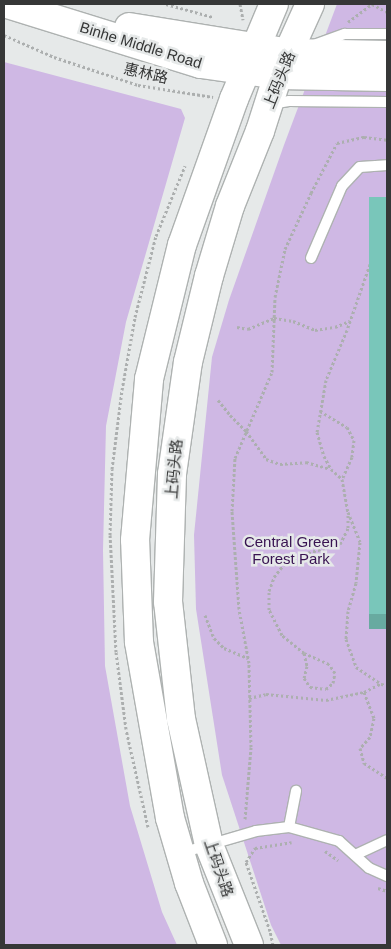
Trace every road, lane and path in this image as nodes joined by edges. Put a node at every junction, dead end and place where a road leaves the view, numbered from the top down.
1 (7, 4) edge
2 (69, 4) edge
3 (240, 4) edge
4 (274, 4) edge
5 (310, 4) edge
6 (387, 12) edge
7 (346, 23) dead end
8 (387, 34) edge
9 (4, 35) edge
10 (249, 48) junction
11 (387, 55) edge
12 (284, 64) junction
13 (387, 77) edge
14 (234, 99) junction
15 (387, 102) edge
16 (268, 105) junction
17 (387, 140) edge
18 (387, 165) edge
19 (311, 258) dead end
20 (370, 261) edge
21 (274, 318) junction
22 (350, 321) junction
23 (237, 327) dead end
24 (218, 400) dead end
25 (320, 411) junction
26 (246, 431) junction
27 (331, 469) junction
28 (342, 479) junction
29 (348, 512) junction
30 (205, 615) dead end
31 (304, 653) junction
32 (248, 658) junction
33 (381, 684) junction
34 (387, 685) edge
35 (364, 692) junction
36 (249, 698) junction
37 (387, 778) edge
38 (296, 790) dead end
39 (245, 819) dead end
40 (289, 827) junction
41 (387, 840) edge
42 (300, 844) dead end
43 (209, 845) junction
44 (319, 848) dead end
45 (180, 853) junction
46 (355, 855) junction
47 (340, 861) dead end
48 (387, 876) edge
49 (374, 885) dead end
50 (387, 891) edge
51 (255, 933) edge
52 (213, 945) edge
53 (272, 945) edge

1 - 10 main road, Binhe Middle Road
2 - 10 main road, Binhe Middle Road
3 - 10 path
4 - 10 main road
5 - 12 main road, 上码头路
6 - 7 path
8 - 12 lane
9 - 14 path, 惠林路
10 - 12 main road, Binhe Middle Road
10 - 14 main road
11 - 12 main road
12 - 13 main road
12 - 16 main road, 上码头路
14 - 45 main road
15 - 16 lane
16 - 43 main road, 上码头路
17 - 21 path
18 - 19 lane
20 - 22 path
21 - 22 path
21 - 23 path
21 - 26 path
22 - 25 path
24 - 26 path
25 - 27 path
25 - 28 path
26 - 27 path
26 - 32 path
27 - 28 path
28 - 29 path
29 - 31 path
29 - 33 path
30 - 32 path
31 - 31 path
32 - 36 path
33 - 34 path
33 - 35 path
35 - 36 path
35 - 37 path
36 - 39 path
38 - 40 lane
40 - 43 lane
40 - 46 lane
41 - 46 lane
42 - 53 path
43 - 45 lane
43 - 51 main road, 上码头路
44 - 47 path
45 - 52 main road
46 - 48 lane
49 - 50 path
51 - 53 path

